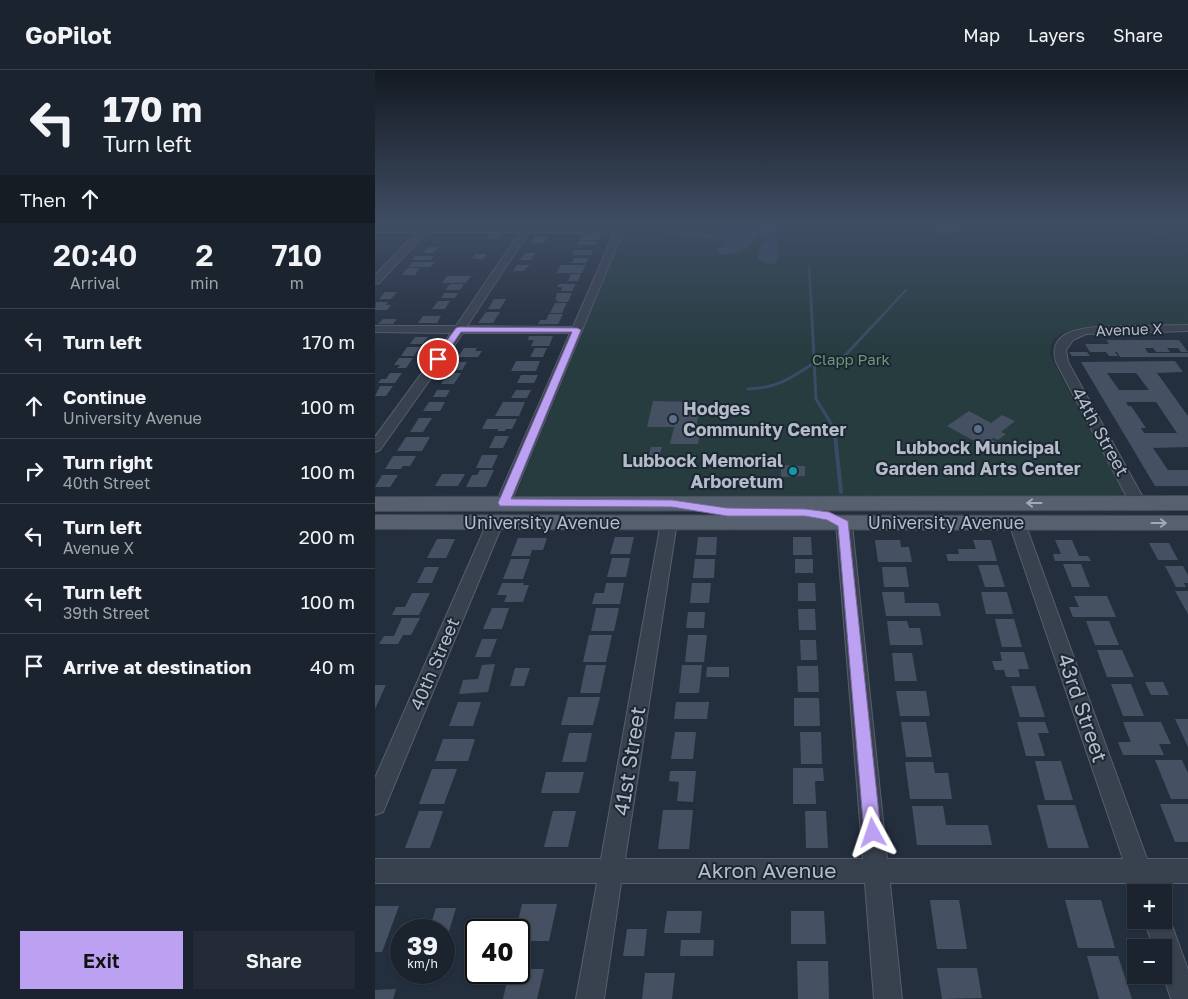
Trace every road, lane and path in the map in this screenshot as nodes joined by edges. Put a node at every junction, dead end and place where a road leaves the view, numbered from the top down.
1 (389, 267) edge
2 (502, 267) edge
3 (604, 267) edge
4 (375, 282) edge
5 (375, 329) edge
6 (459, 330) junction
7 (577, 330) junction
8 (1185, 332) edge
9 (1061, 362) joint
10 (375, 447) edge
11 (503, 503) junction
12 (1138, 503) junction
13 (1188, 503) edge
14 (375, 504) edge
15 (1010, 504) junction
16 (375, 516) edge
17 (667, 516) junction
18 (375, 522) edge
19 (495, 523) junction
20 (1017, 523) junction
21 (1188, 523) edge
22 (844, 524) junction
23 (375, 804) edge
24 (375, 871) edge
25 (611, 871) junction
26 (876, 871) junction
27 (1188, 871) edge
28 (1143, 882) edge
29 (1160, 929) edge
30 (590, 999) edge
31 (888, 999) edge
32 (1185, 999) edge

1 - 4 street
2 - 6 street
3 - 7 street
5 - 6 street
6 - 7 street
6 - 10 street
7 - 11 street
8 - 9 street, Avenue X
9 - 12 street, 44th Street
11 - 14 main road, University Avenue
11 - 16 main road
11 - 17 main road
12 - 13 main road, University Avenue
12 -> 15 main road, University Avenue
12 - 20 main road
15 - 17 main road, University Avenue
15 - 22 main road
17 - 19 main road, University Avenue
17 - 22 main road, University Avenue
17 - 25 street, 41st Street
18 - 19 main road, University Avenue
19 - 23 street, 40th Street
20 -> 21 main road, University Avenue
20 - 22 main road, University Avenue
20 - 28 street, 43rd Street
22 - 26 street
24 - 25 street, Akron Avenue
25 - 26 street, Akron Avenue
25 - 30 street, 41st Street
26 - 28 street, Akron Avenue
26 - 31 street
27 - 28 street, Akron Avenue
29 - 32 street

